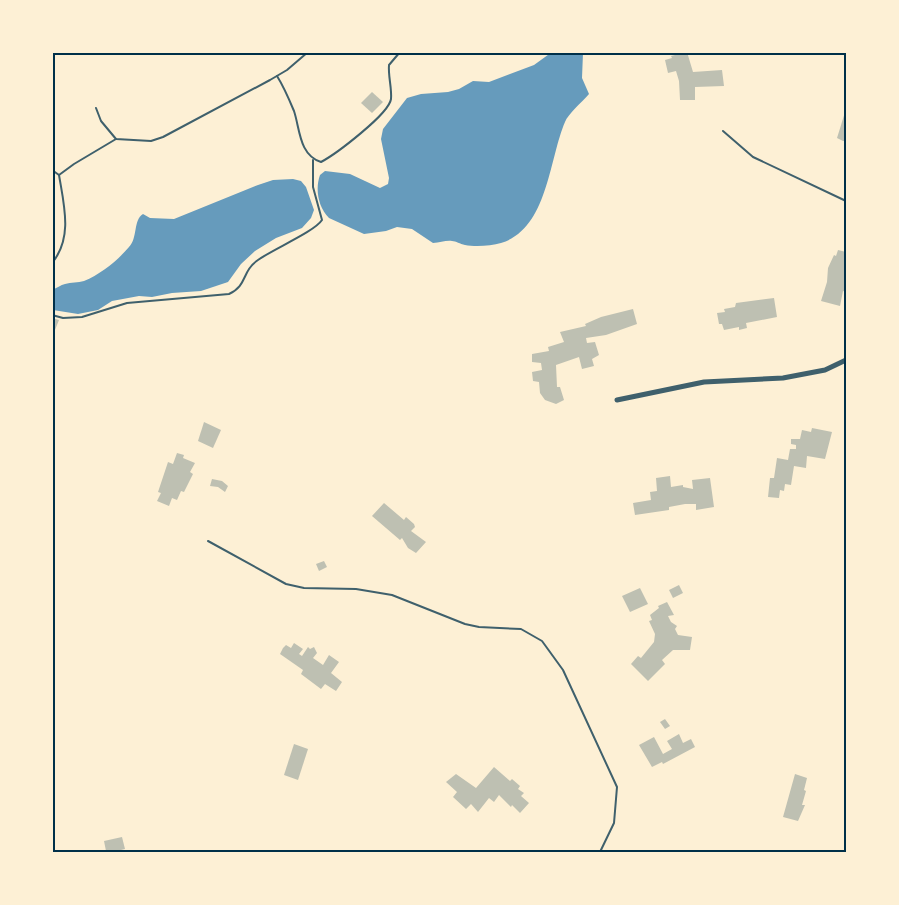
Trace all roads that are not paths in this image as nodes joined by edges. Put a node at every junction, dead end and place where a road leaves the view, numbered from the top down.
1 (308, 52) edge
2 (400, 52) edge
3 (277, 76) junction
4 (96, 108) dead end
5 (723, 131) dead end
6 (116, 139) junction
7 (314, 160) junction
8 (52, 170) edge
9 (59, 176) junction
10 (846, 201) edge
11 (52, 263) edge
12 (52, 315) edge
13 (846, 360) edge
14 (617, 400) dead end
15 (208, 541) dead end
16 (600, 852) edge

1 - 3 lane
2 - 7 lane
3 - 6 lane
3 - 7 lane
4 - 6 lane
5 - 10 lane
6 - 9 lane
7 - 12 lane
8 - 9 lane
9 - 11 lane
13 - 14 street
15 - 16 lane

